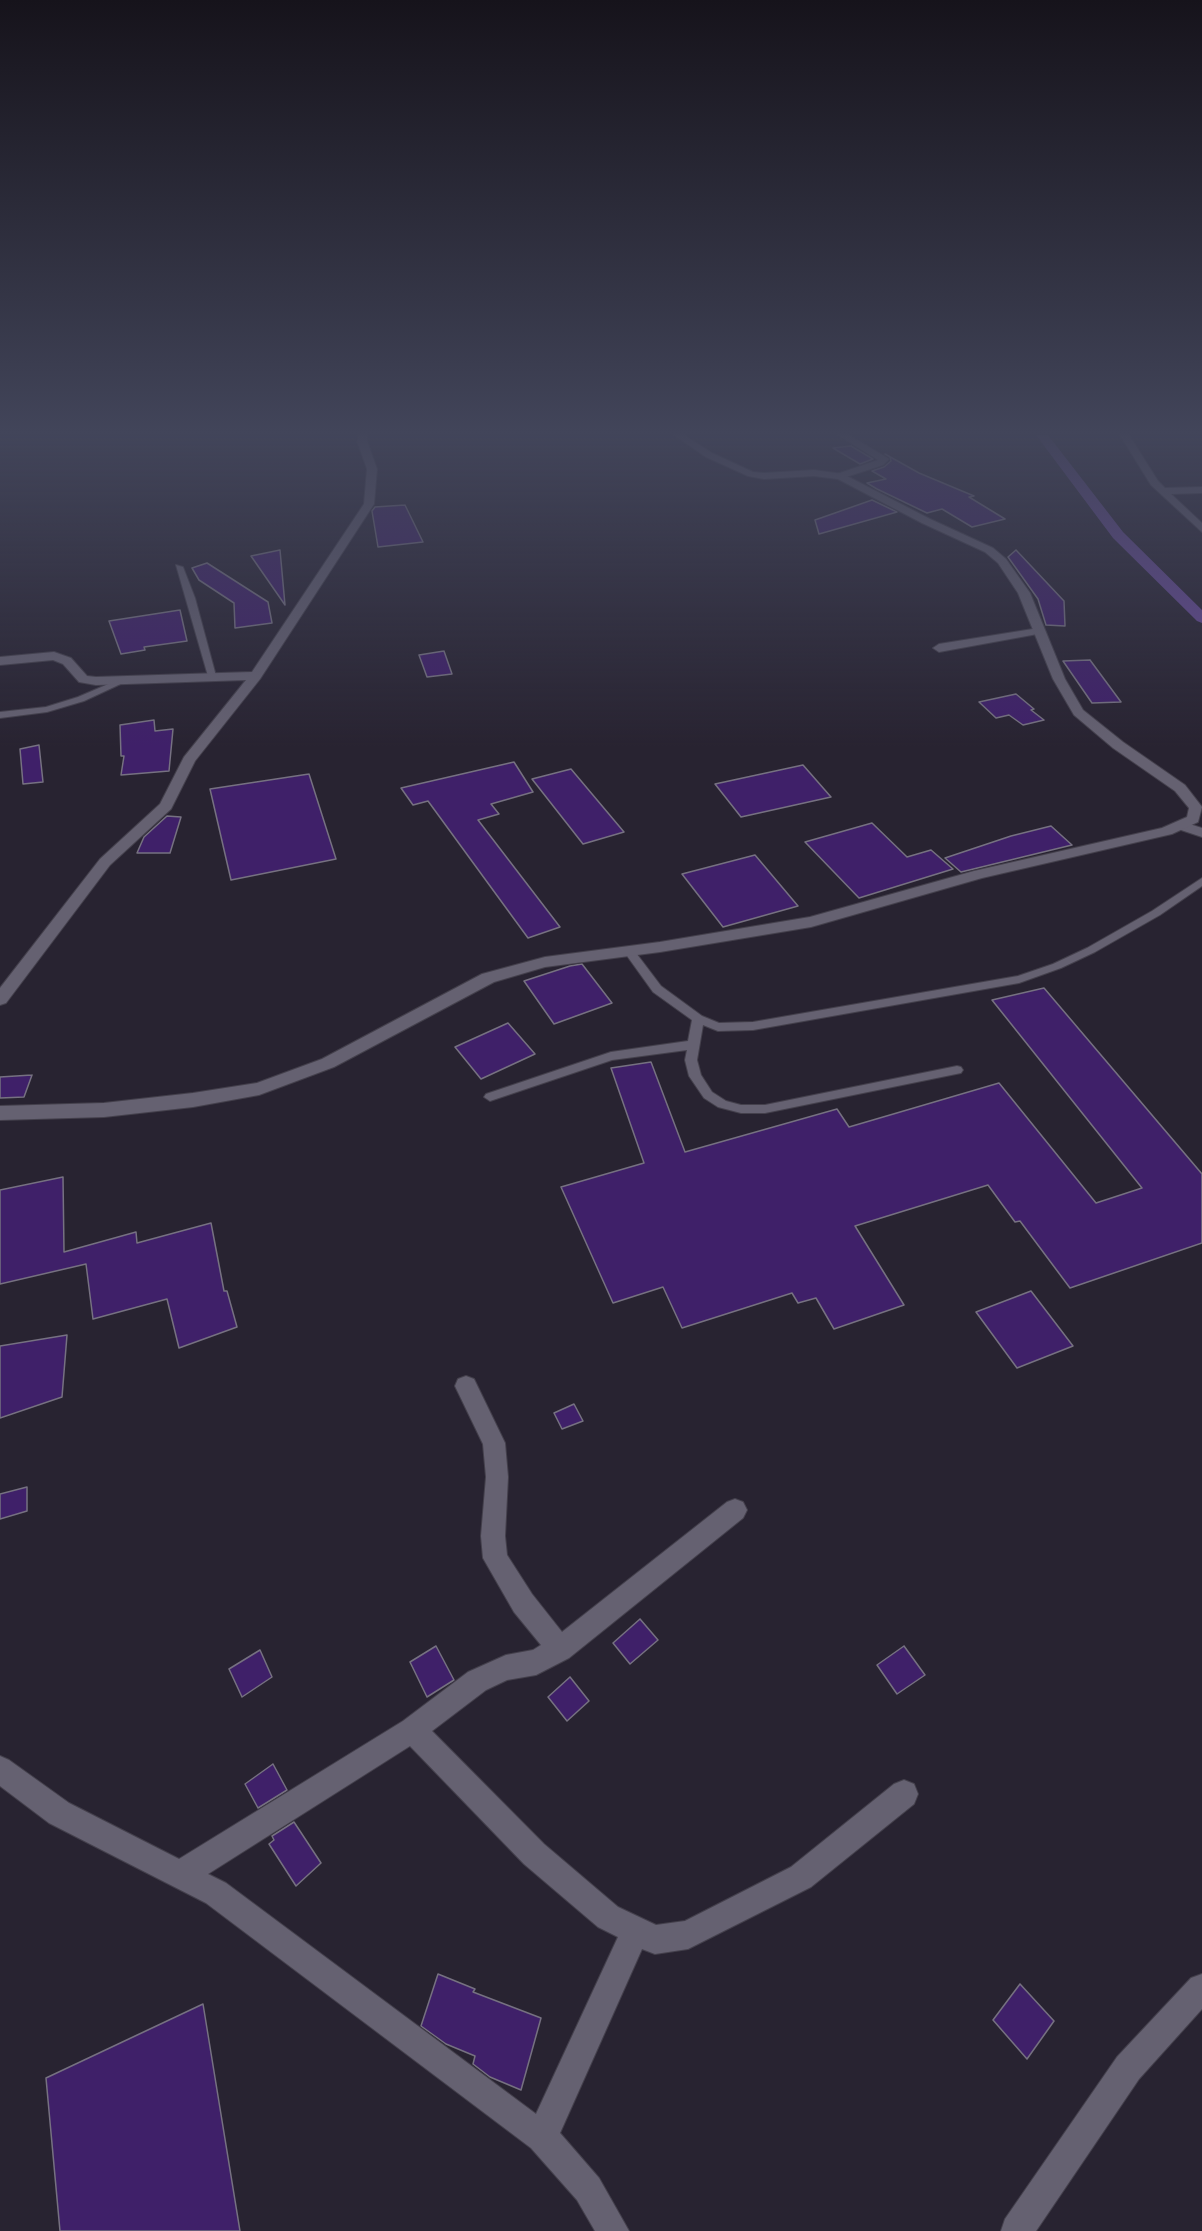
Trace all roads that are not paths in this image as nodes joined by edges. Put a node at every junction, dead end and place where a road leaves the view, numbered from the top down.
1 (346, 539) edge
2 (965, 539) edge
3 (179, 567) dead end
4 (1039, 631) junction
5 (939, 648) dead end
6 (0, 661) edge
7 (212, 676) junction
8 (256, 676) junction
9 (123, 681) junction
10 (0, 715) edge
11 (1180, 825) junction
12 (1202, 833) edge
13 (1202, 881) edge
14 (629, 951) junction
15 (0, 999) edge
16 (698, 1019) junction
17 (692, 1045) junction
18 (957, 1071) dead end
19 (490, 1097) dead end
20 (0, 1113) edge
21 (466, 1386) dead end
22 (735, 1510) dead end
23 (560, 1649) junction
24 (412, 1730) junction
25 (0, 1769) edge
26 (904, 1794) dead end
27 (180, 1875) junction
28 (636, 1930) junction
29 (1201, 1988) edge
30 (542, 2137) junction
31 (613, 2231) edge
32 (1017, 2231) edge

1 - 8 street
2 - 4 street
3 - 7 lane
4 - 5 street
4 - 11 street
6 - 9 street
7 - 8 street
7 - 9 street
8 - 15 street
9 - 10 lane
11 - 12 street
11 - 14 street
13 - 16 lane
14 - 16 lane
14 - 20 street
16 - 17 lane
17 - 18 lane
17 - 19 lane
21 - 23 street
22 - 23 street
23 - 24 street
24 - 27 street
24 - 28 street
25 - 27 street
26 - 28 street
27 - 30 street
28 - 30 street
29 - 32 street
30 - 31 street

